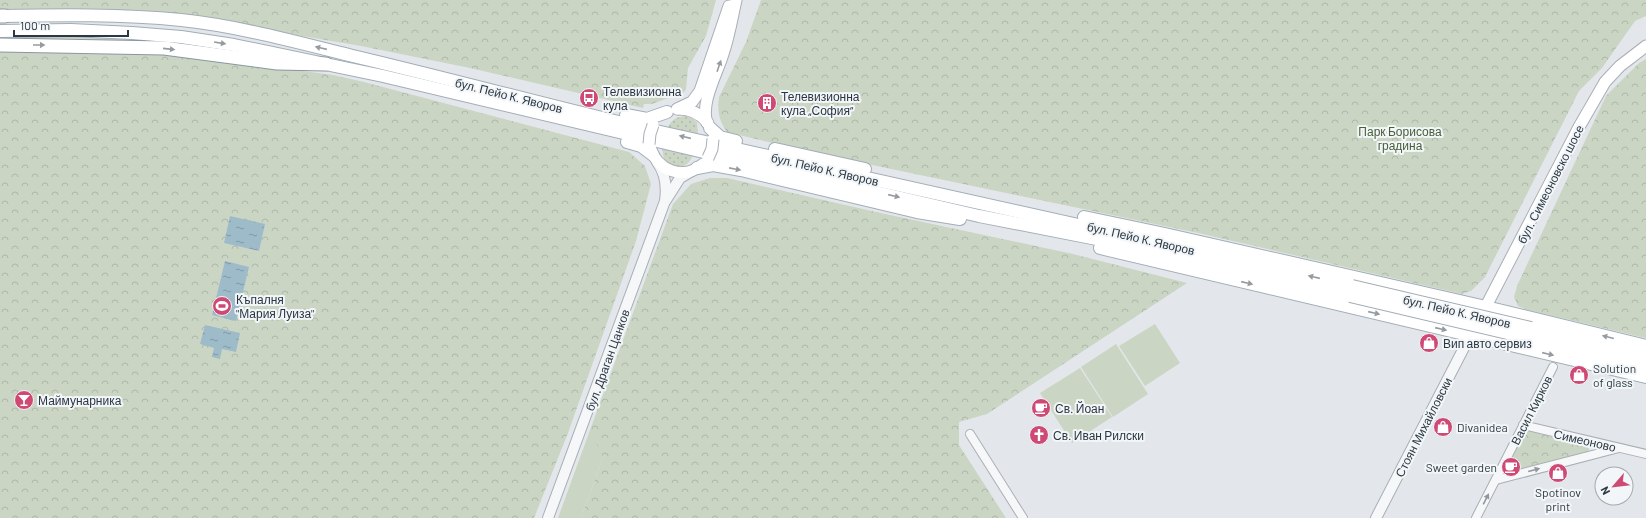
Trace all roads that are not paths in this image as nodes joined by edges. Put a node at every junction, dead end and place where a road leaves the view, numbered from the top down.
1 (732, 0) edge
2 (736, 0) edge
3 (2, 16) edge
4 (0, 30) edge
5 (0, 45) edge
6 (1646, 46) edge
7 (326, 64) junction
8 (386, 64) junction
9 (383, 76) junction
10 (672, 110) junction
11 (710, 130) junction
12 (653, 154) junction
13 (694, 170) junction
14 (665, 201) junction
15 (1038, 208) junction
16 (1032, 232) junction
17 (1113, 237) junction
18 (1237, 250) junction
19 (1228, 279) junction
20 (1486, 307) junction
21 (1530, 333) junction
22 (1470, 336) junction
23 (1646, 346) edge
24 (1646, 355) edge
25 (1553, 367) dead end
26 (1646, 367) edge
27 (1646, 377) edge
28 (1524, 425) junction
29 (970, 434) dead end
30 (1619, 448) junction
31 (1646, 454) edge
32 (1496, 480) junction
33 (548, 518) edge
34 (1023, 518) edge
35 (1376, 518) edge
36 (1476, 518) edge

1 - 10 main road
11 -> 2 main road
8 -> 3 main road, бул. Пейо К. Яворов
4 -> 7 main road, бул. Пейо К. Яворов
5 -> 7 highway
6 - 20 main road, бул. Симеоновско шосе
7 - 9 main road, бул. Пейо К. Яворов
8 - 10 main road
17 -> 8 main road, бул. Пейо К. Яворов
9 - 12 main road
9 -> 17 main road, бул. Пейо К. Яворов
10 - 11 main road
10 - 12 main road, bridge
11 - 13 main road, bridge
11 - 15 main road
12 - 13 main road
12 - 14 street, бул. Драган Цанков
13 - 14 street, бул. Драган Цанков
13 -> 16 main road
14 - 33 street, бул. Драган Цанков
15 - 17 main road
15 - 18 main road
16 - 17 main road
16 - 19 main road
17 - 18 main road
17 - 19 main road
17 - 21 main road, бул. Пейо К. Яворов, bridge
20 -> 18 main road
19 -> 22 main road
20 - 22 main road, бул. Симеоновско шосе
23 -> 20 main road
21 - 24 main road, бул. Пейо К. Яворов
21 - 26 main road, бул. Пейо К. Яворов
22 -> 27 main road
22 - 35 street, Стоян Михайловски
25 - 28 street, Васил Кирков
28 - 30 street, Симеоново
28 - 32 street, Васил Кирков
29 - 34 street
30 - 31 street, Симеоново
32 -> 30 street
36 -> 32 street, Васил Кирков

